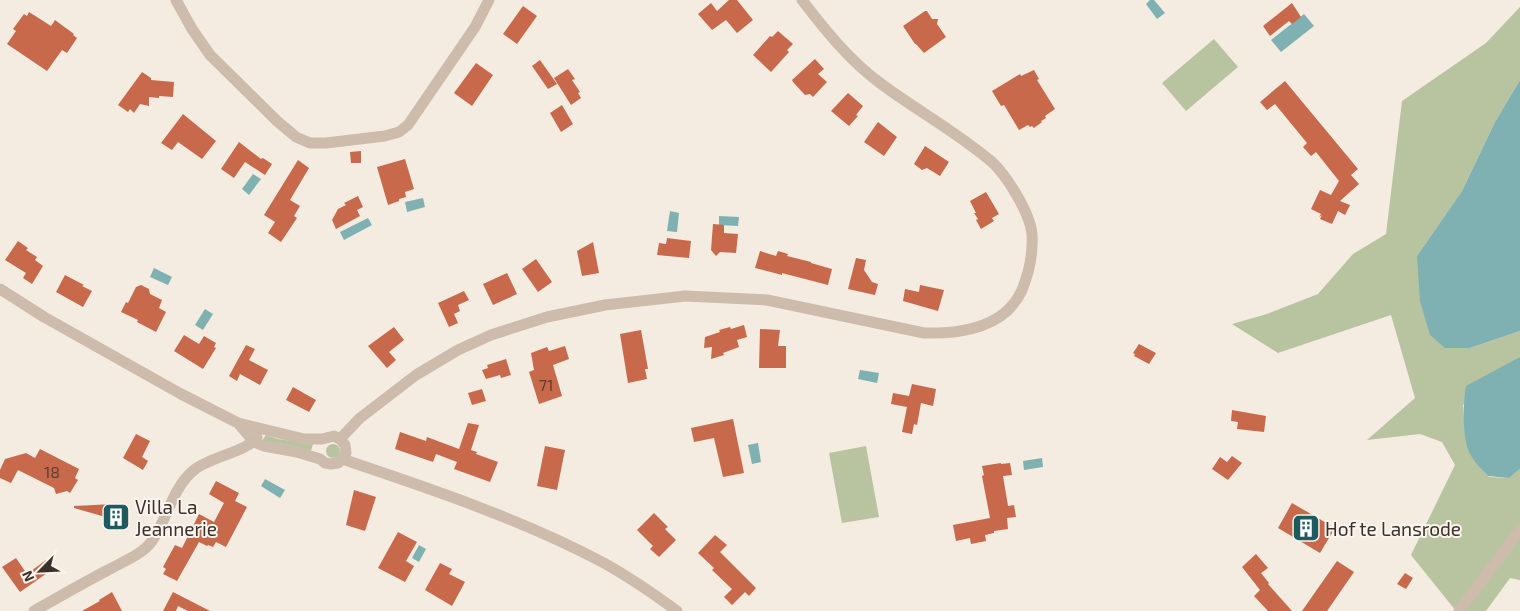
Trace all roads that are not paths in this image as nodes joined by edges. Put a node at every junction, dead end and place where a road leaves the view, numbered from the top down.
1 (176, 0) edge
2 (489, 0) edge
3 (802, 0) edge
4 (0, 289) edge
5 (238, 423) junction
6 (257, 428) junction
7 (322, 439) junction
8 (340, 439) junction
9 (254, 442) junction
10 (320, 459) junction
11 (342, 459) junction
12 (1520, 530) edge
13 (34, 611) edge
14 (677, 611) edge
15 (1459, 611) edge

1 - 2 street
3 - 8 street
4 - 5 street
5 - 6 street
5 - 9 street
6 - 7 street
6 - 9 street
7 - 8 street
7 - 10 street
8 - 11 street
9 - 10 street
9 - 13 street
10 - 11 street
11 - 14 street
12 - 15 street

